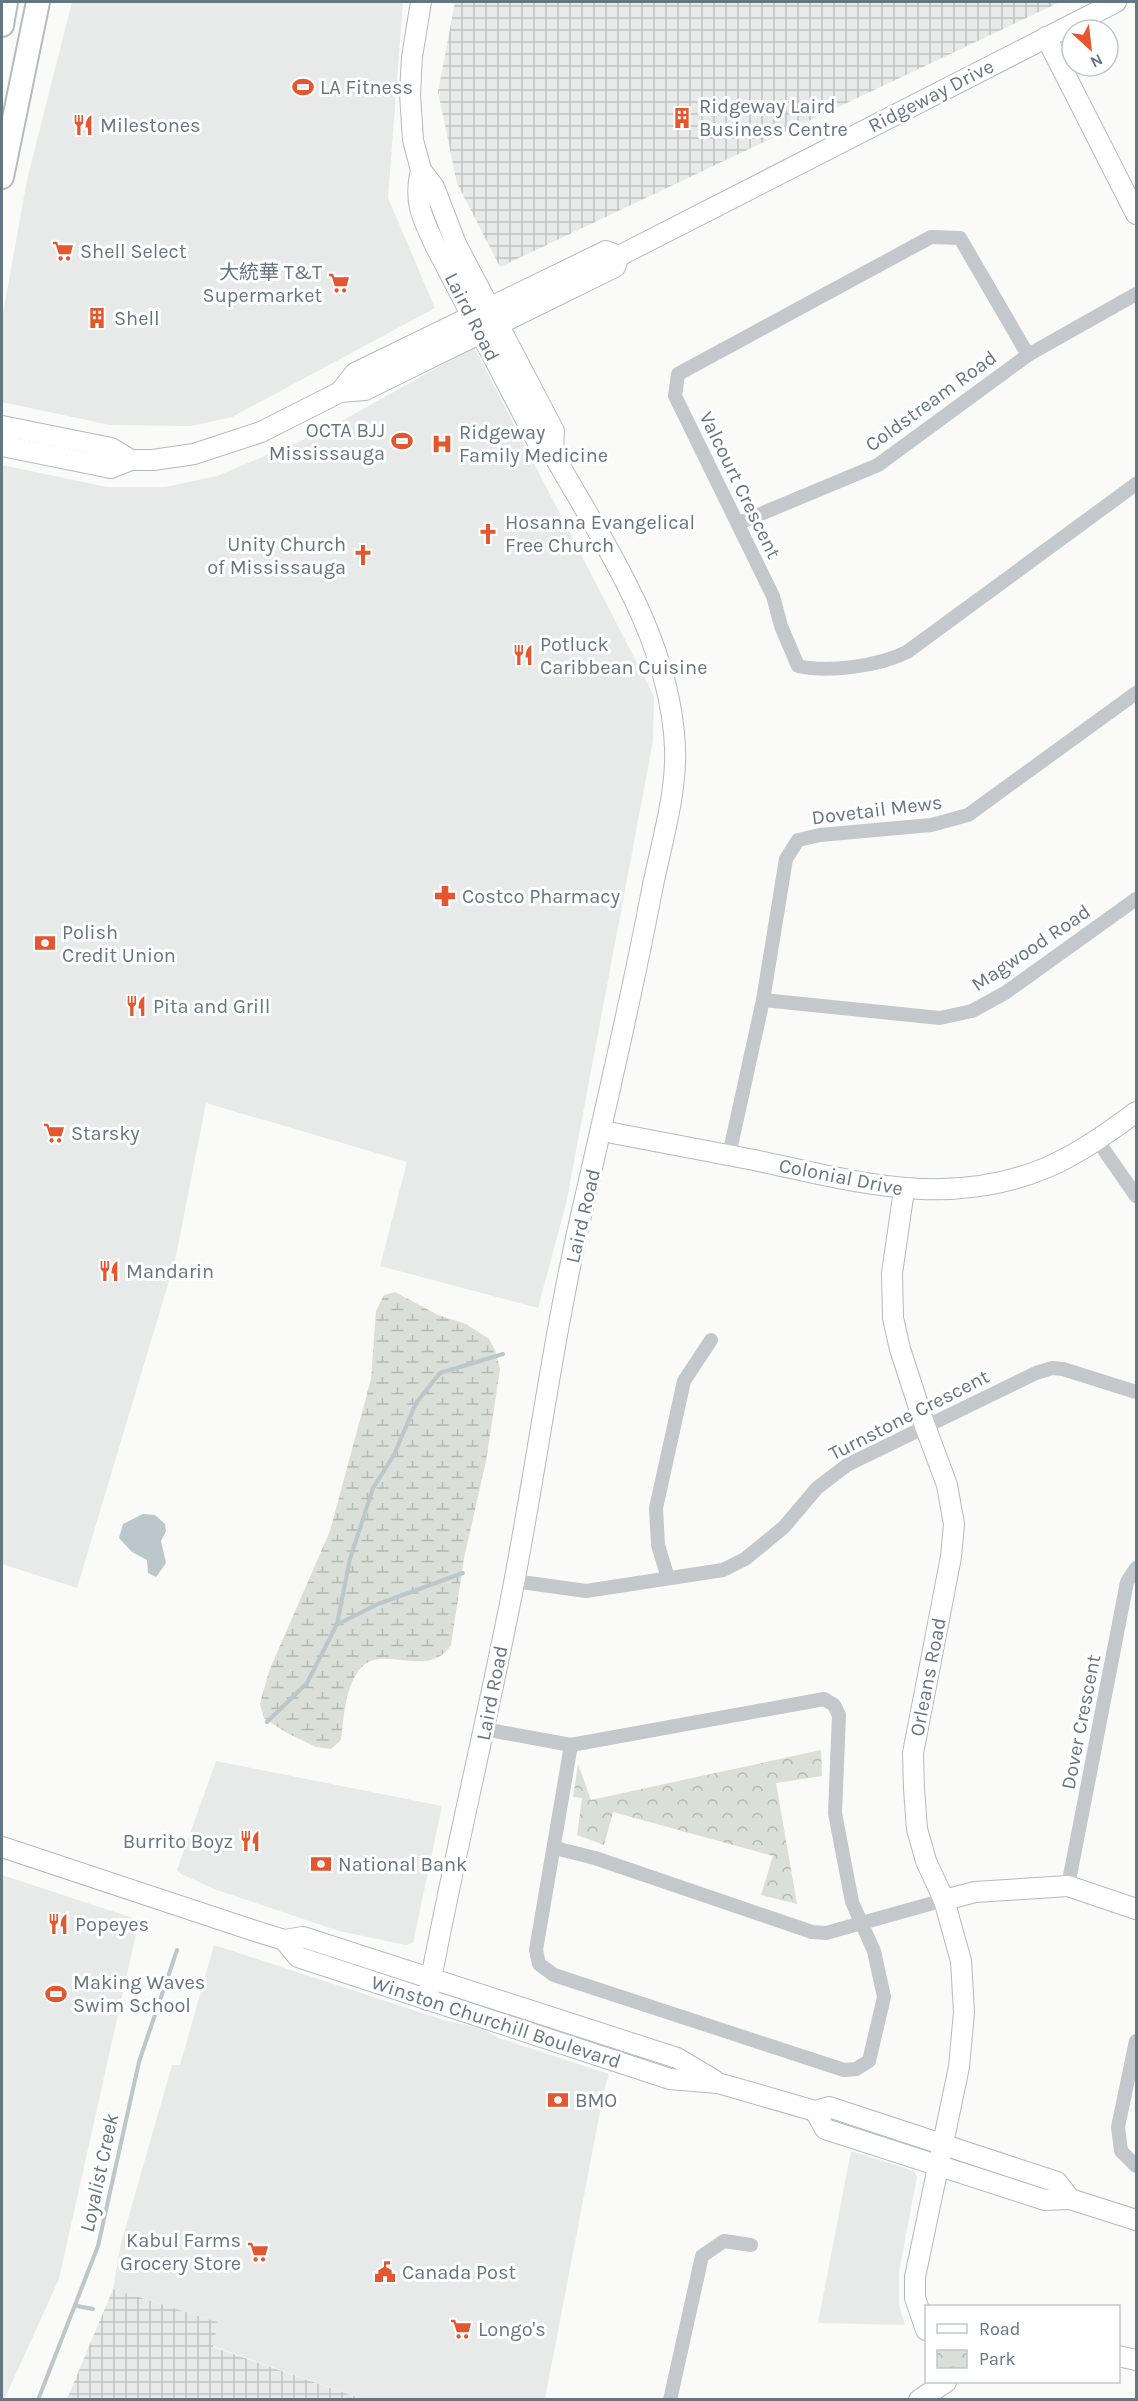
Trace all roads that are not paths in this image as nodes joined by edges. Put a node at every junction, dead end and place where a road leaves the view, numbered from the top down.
1 (6, 2) edge
2 (38, 2) edge
3 (421, 2) edge
4 (1116, 2) edge
5 (2, 25) edge
6 (1046, 37) junction
7 (2, 177) edge
8 (1137, 214) edge
9 (1137, 294) edge
10 (484, 320) junction
11 (1028, 355) junction
12 (2, 426) edge
13 (2, 446) edge
14 (131, 460) junction
15 (1137, 484) edge
16 (739, 523) junction
17 (1137, 693) edge
18 (1137, 899) edge
19 (763, 1000) junction
20 (1137, 1112) edge
21 (602, 1131) junction
22 (1097, 1140) junction
23 (729, 1155) junction
24 (904, 1190) junction
25 (1137, 1196) edge
26 (711, 1340) dead end
27 (1137, 1392) edge
28 (925, 1426) junction
29 (1137, 1568) edge
30 (668, 1578) junction
31 (514, 1581) junction
32 (484, 1729) junction
33 (571, 1745) junction
34 (2, 1847) edge
35 (555, 1848) junction
36 (1068, 1886) junction
37 (944, 1900) junction
38 (1137, 1909) edge
39 (861, 1921) junction
40 (284, 1940) junction
41 (431, 1979) junction
42 (427, 2000) junction
43 (1137, 2041) edge
44 (718, 2083) junction
45 (815, 2111) junction
46 (943, 2143) junction
47 (938, 2166) junction
48 (1137, 2166) edge
49 (1070, 2199) junction
50 (1137, 2220) edge
51 (751, 2245) dead end
52 (925, 2325) edge
53 (1120, 2356) edge
54 (1137, 2360) edge
55 (944, 2383) edge
56 (673, 2399) edge
57 (919, 2400) edge

1 - 5 main road
2 - 7 main road
3 - 10 street, Laird Road
4 - 6 street, Ridgeway Drive
6 - 8 street
6 - 10 street, Ridgeway Drive
9 - 11 street, Coldstream Road
10 - 14 street, Ridgeway Drive
10 - 21 street, Laird Road
11 - 16 street, Coldstream Road
11 - 16 street, Valcourt Crescent
12 - 14 street, Ridgeway Drive
13 - 14 street, Ridgeway Drive
15 - 16 street, Valcourt Crescent
17 - 19 street, Dovetail Mews
18 - 19 street, Magwood Road
19 - 23 street, Dovetail Mews
20 - 22 street, Colonial Drive
21 - 23 street, Colonial Drive
21 - 31 street, Laird Road
22 - 24 street, Colonial Drive
22 - 25 street
23 - 24 street, Colonial Drive
24 - 28 street, Orleans Road
26 - 30 street
27 - 28 street, Turnstone Crescent
28 - 30 street, Turnstone Crescent
28 - 37 street, Orleans Road
29 - 36 street, Dover Crescent
30 - 31 street, Turnstone Crescent
31 - 32 street, Laird Road
32 - 33 street
32 - 41 street, Laird Road
33 - 35 street
33 - 39 street
34 - 40 street, Winston Churchill Boulevard
35 - 39 street
35 - 39 street
36 - 37 street
36 - 38 street
37 - 39 street
37 - 46 street, Orleans Road
40 - 41 street, Winston Churchill Boulevard
40 - 42 street, Winston Churchill Boulevard
41 - 42 street, Laird Road
41 - 44 street, Winston Churchill Boulevard
42 - 44 street, Winston Churchill Boulevard
43 - 48 street
44 - 45 street, Winston Churchill Boulevard
45 - 46 street, Winston Churchill Boulevard
45 - 47 street, Winston Churchill Boulevard
46 - 47 street, Orleans Road
46 - 49 street, Winston Churchill Boulevard
47 - 49 street, Winston Churchill Boulevard
47 - 52 street, Orleans Road
49 - 50 street, Winston Churchill Boulevard
51 - 56 street
53 - 54 street
55 - 57 street

